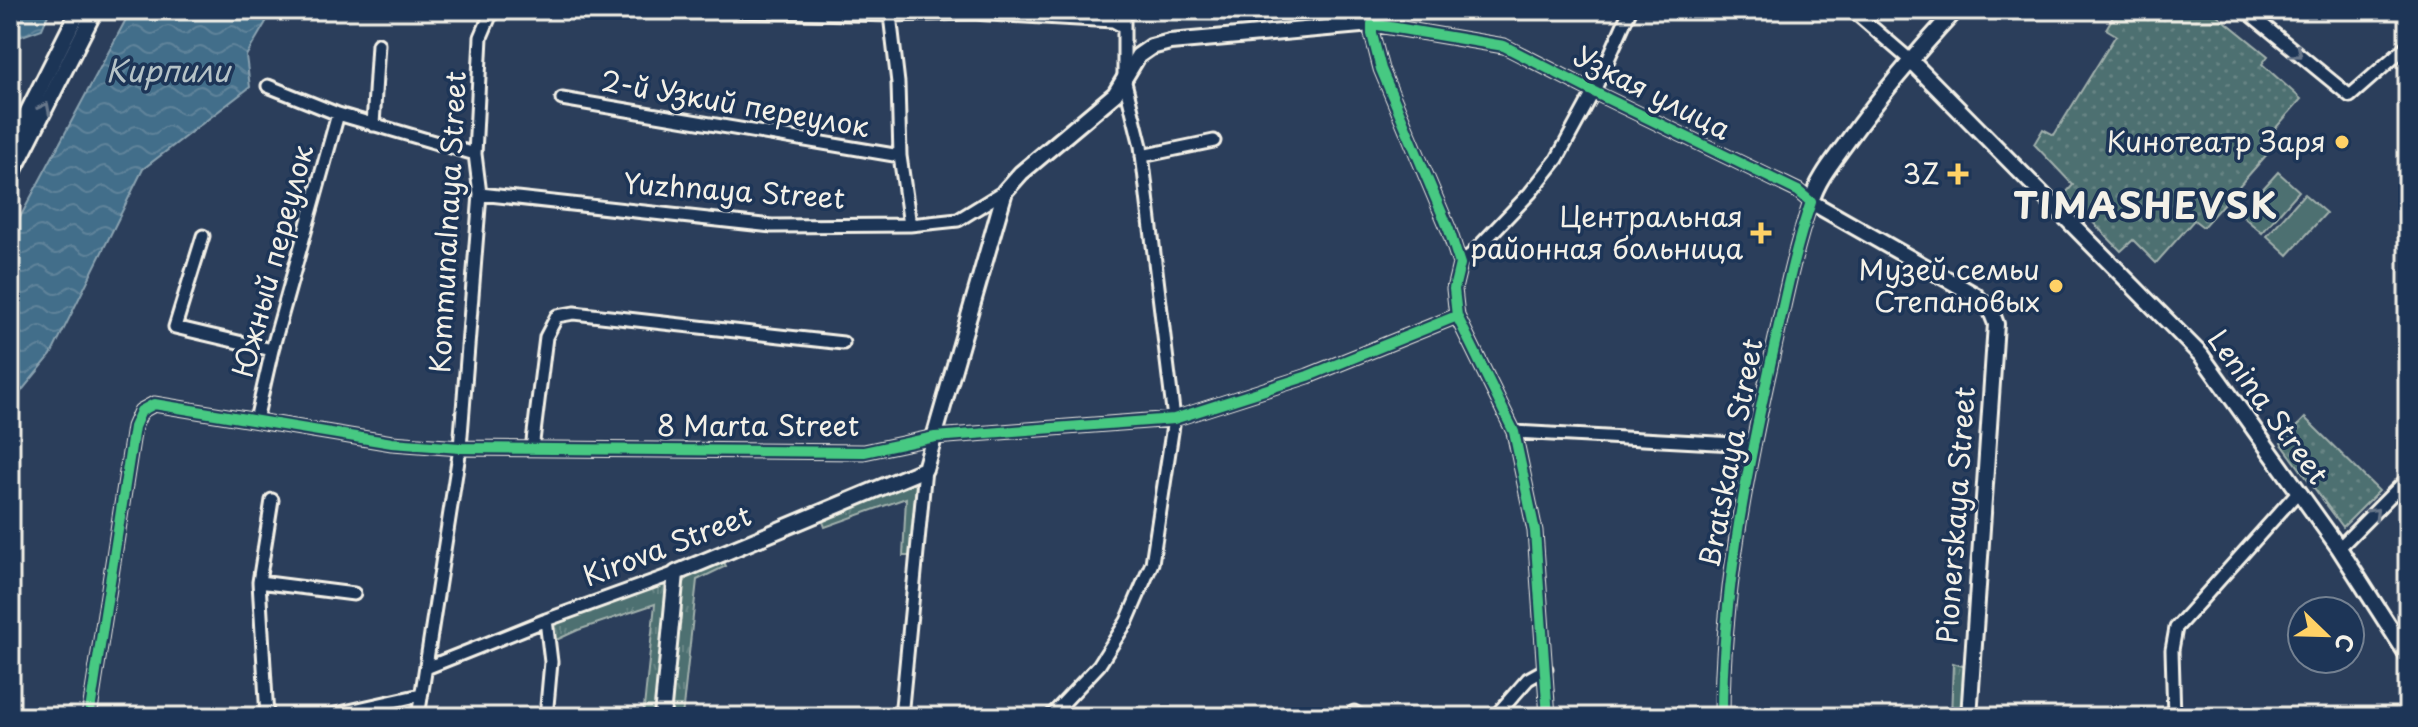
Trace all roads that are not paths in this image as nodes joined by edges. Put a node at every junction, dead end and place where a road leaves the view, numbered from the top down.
1 (79, 10) edge
2 (95, 10) edge
3 (691, 10) edge
4 (1124, 10) edge
5 (1630, 10) edge
6 (1852, 10) edge
7 (1956, 10) edge
8 (2245, 10) edge
9 (495, 13) edge
10 (890, 15) junction
11 (1375, 17) edge
12 (1124, 27) junction
13 (378, 44) dead end
14 (2408, 45) edge
15 (1910, 60) junction
16 (1124, 78) junction
17 (268, 86) dead end
18 (1594, 91) junction
19 (562, 99) dead end
20 (338, 114) junction
21 (373, 125) junction
22 (1214, 141) dead end
23 (10, 147) edge
24 (475, 154) junction
25 (900, 156) junction
26 (1142, 156) junction
27 (10, 178) edge
28 (1005, 191) junction
29 (480, 194) junction
30 (1811, 202) junction
31 (910, 225) junction
32 (203, 236) dead end
33 (1460, 264) junction
34 (1457, 316) junction
35 (1994, 317) joint
36 (843, 343) dead end
37 (272, 350) junction
38 (1174, 419) junction
39 (256, 420) junction
40 (1514, 432) junction
41 (935, 437) junction
42 (1752, 445) junction
43 (460, 448) junction
44 (532, 449) junction
45 (925, 469) junction
46 (2408, 478) edge
47 (2298, 492) junction
48 (272, 500) dead end
49 (2339, 548) junction
50 (676, 573) junction
51 (259, 582) junction
52 (354, 594) dead end
53 (546, 620) junction
54 (2408, 656) edge
55 (426, 668) junction
56 (1546, 669) junction
57 (421, 695) junction
58 (89, 717) edge
59 (267, 717) edge
60 (322, 717) edge
61 (418, 717) edge
62 (546, 717) edge
63 (662, 717) edge
64 (901, 717) edge
65 (1050, 717) edge
66 (1491, 717) edge
67 (1548, 717) edge
68 (1722, 717) edge
69 (1969, 717) edge
70 (2174, 717) edge

1 - 23 main road
27 -> 2 main road
3 - 10 street
4 - 12 street
5 - 18 street
6 - 15 street, Lenina Street
7 - 15 main road, Bratskaya Street
8 -> 14 street
9 - 24 street, Kommunalnaya Street
10 - 12 street
10 - 25 street
11 - 16 main road, Узкая улица
11 - 18 street, Узкая улица
11 - 33 street
12 - 16 street
13 - 21 street
15 - 30 main road, Bratskaya Street
15 - 47 main road, Lenina Street
16 - 26 street
16 - 28 main road, Yuzhnaya Street
17 - 20 street
18 - 30 street, Узкая улица
18 - 33 street
19 - 25 street, 2-й Узкий переулок
20 - 21 street
20 - 37 street, Южный переулок
21 - 24 street
22 - 26 street
24 - 29 street, Kommunalnaya Street
25 - 31 street
26 - 38 street
28 - 31 street, Yuzhnaya Street
28 - 41 main road
29 - 31 street, Yuzhnaya Street
29 - 43 street, Kommunalnaya Street
30 - 35 main road, Узкая улица
30 - 42 street, Bratskaya Street
32 - 37 street
33 - 34 street
34 - 38 street, 8 Marta Street
34 - 40 street
35 - 69 main road, Pionerskaya Street
36 - 44 street
37 - 39 street, Южный переулок
38 - 41 street, 8 Marta Street
38 - 65 street
39 - 43 street, 8 Marta Street
39 - 58 street, 8 Marta Street
40 - 42 street
40 - 56 street
41 - 44 street, 8 Marta Street
41 - 45 main road
42 - 68 street, Bratskaya Street
43 - 44 street, 8 Marta Street
43 - 55 street, Kommunalnaya Street
45 - 50 main road, Kirova Street
45 - 64 street
49 -> 46 street
47 - 49 main road, Lenina Street
47 - 70 street
48 - 51 street
49 - 54 main road, Lenina Street
50 - 53 street, Kirova Street
50 - 63 main road
51 - 52 street
51 - 59 street
53 - 55 street, Kirova Street
53 - 62 street
55 - 57 street, Kommunalnaya Street
56 - 66 street
56 - 67 street
57 - 60 street
57 - 61 street, Kommunalnaya Street

